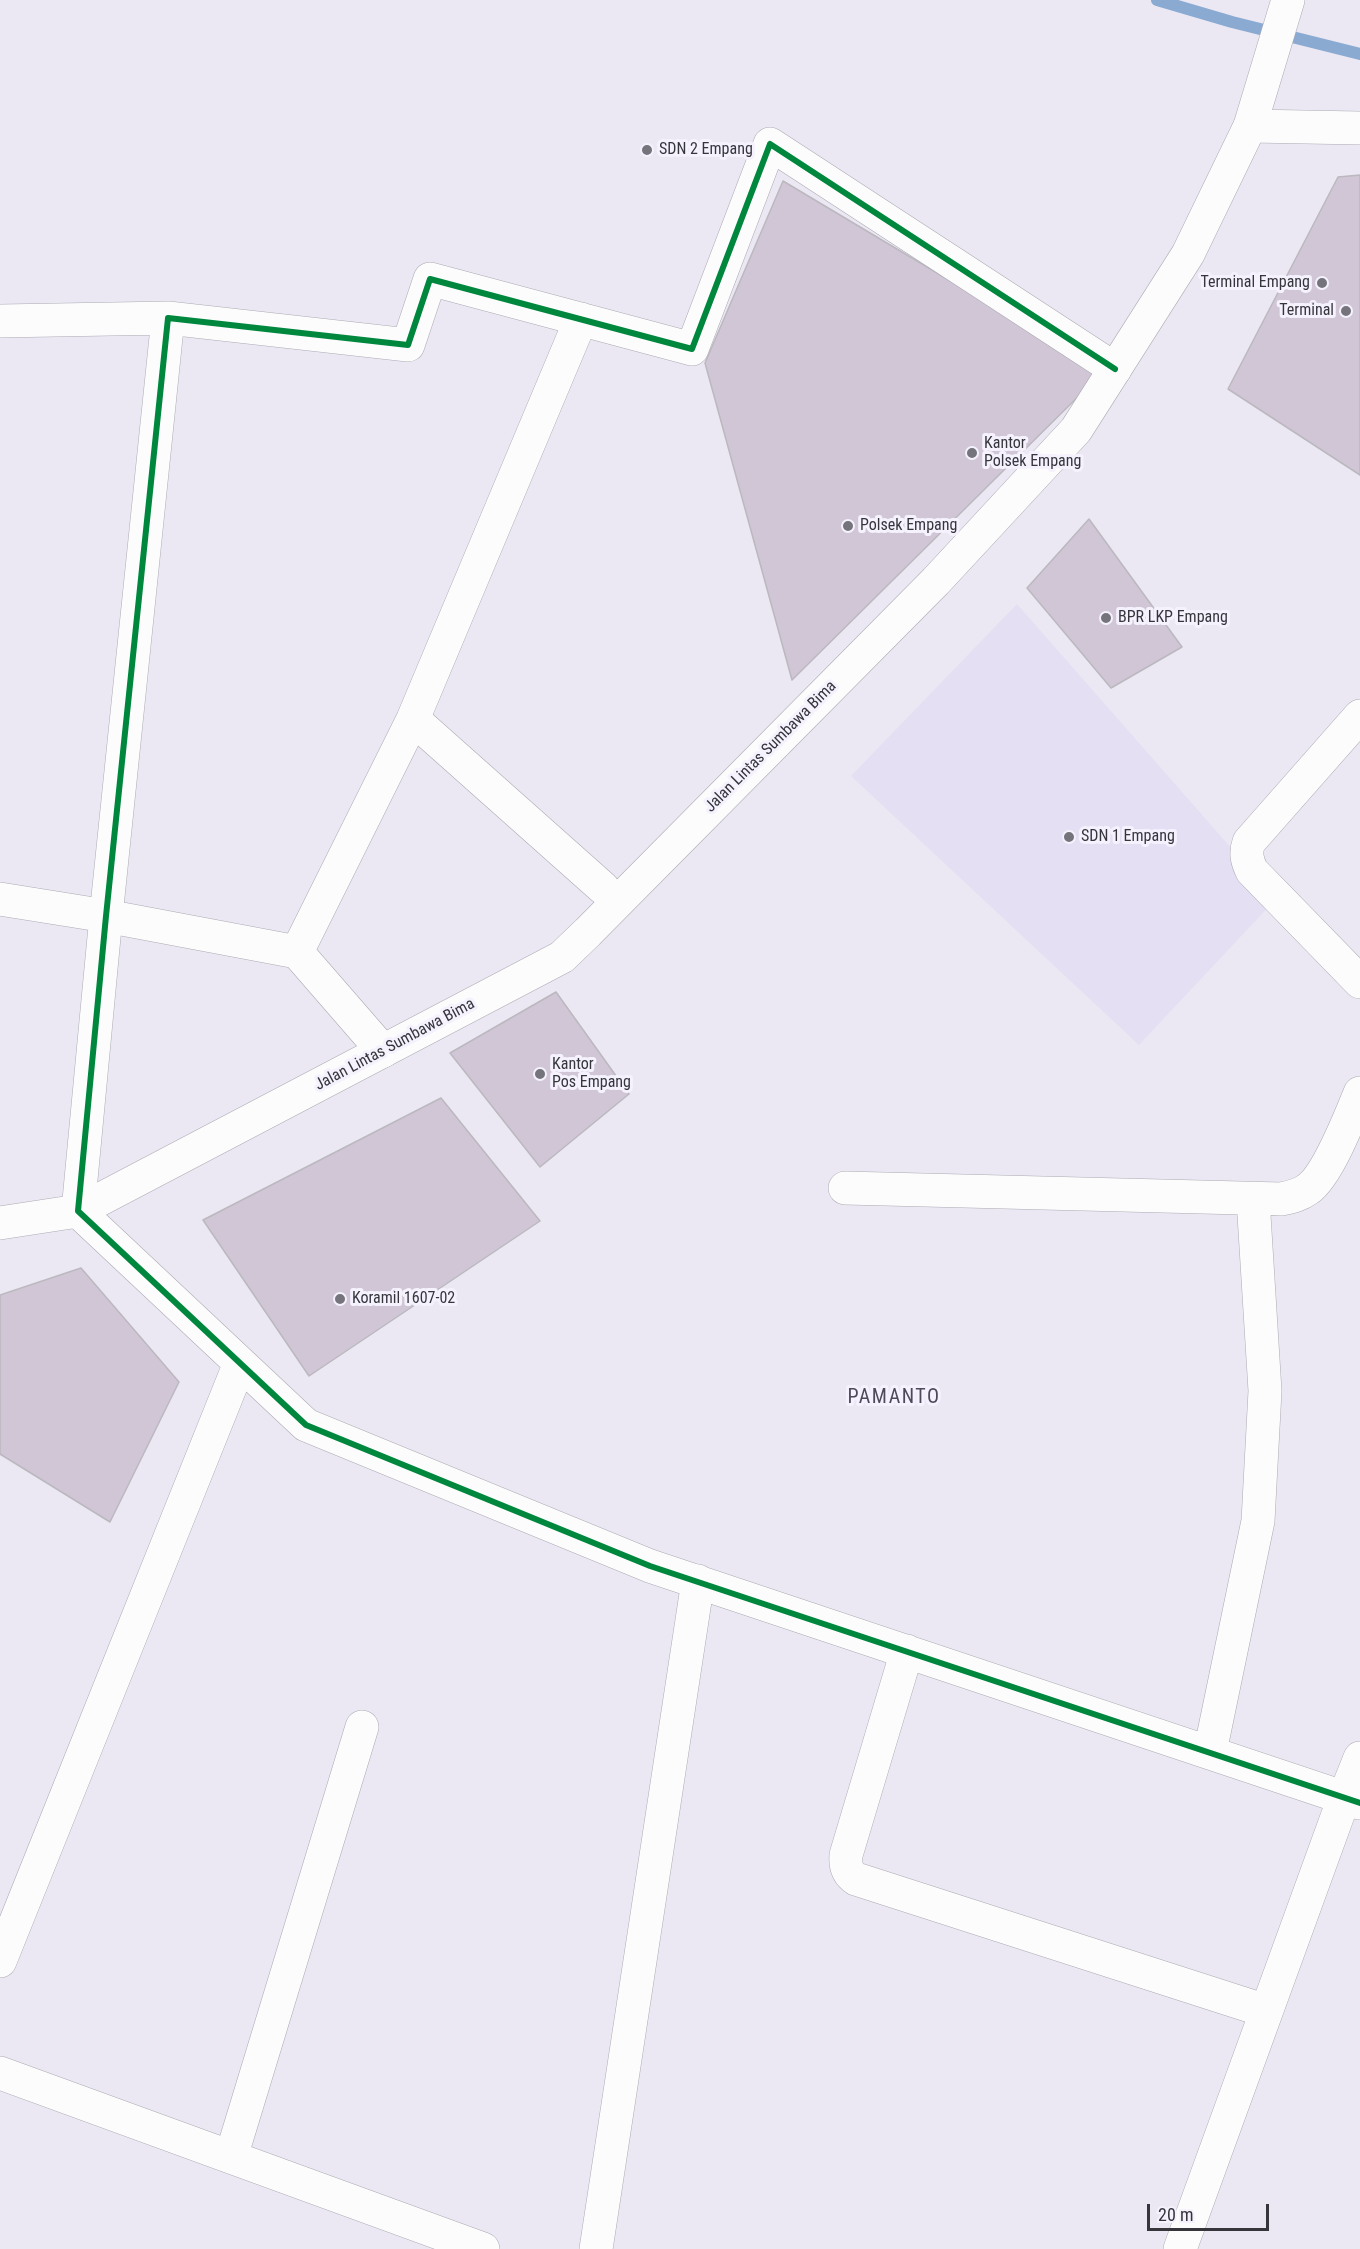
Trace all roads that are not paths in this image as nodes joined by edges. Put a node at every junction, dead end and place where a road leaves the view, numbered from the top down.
1 (1285, 13) edge
2 (1250, 126) junction
3 (1360, 128) edge
4 (168, 318) junction
5 (580, 319) junction
6 (0, 321) edge
7 (1115, 369) junction
8 (1360, 716) edge
9 (413, 719) junction
10 (603, 888) dead end
11 (0, 899) edge
12 (106, 916) junction
13 (297, 952) junction
14 (1360, 982) edge
15 (384, 1051) junction
16 (1360, 1093) edge
17 (845, 1188) dead end
18 (1253, 1199) junction
19 (78, 1211) junction
20 (0, 1223) edge
21 (240, 1363) junction
22 (698, 1581) junction
23 (907, 1651) junction
24 (362, 1727) dead end
25 (1210, 1752) junction
26 (1360, 1758) edge
27 (1352, 1800) edge
28 (0, 1961) edge
29 (1266, 2011) junction
30 (0, 2073) edge
31 (231, 2157) junction
32 (405, 2235) edge
33 (483, 2249) edge
34 (596, 2249) edge
35 (1180, 2249) edge

1 - 2 main road, Jalan Lintas Sumbawa Bima
2 - 3 main road
2 - 7 main road, Jalan Lintas Sumbawa Bima
4 - 5 main road
4 - 6 main road
4 - 12 main road
5 - 7 main road
5 - 9 main road
7 - 15 main road, Jalan Lintas Sumbawa Bima
8 - 14 main road
9 - 10 main road
9 - 13 main road
11 - 12 main road
12 - 13 main road
12 - 19 main road
13 - 15 main road
15 - 19 main road, Jalan Lintas Sumbawa Bima
16 - 18 main road
17 - 18 main road
18 - 25 main road
19 - 20 main road, Jalan Lintas Sumbawa Bima
19 - 21 main road
21 - 22 main road
21 - 28 main road
22 - 23 main road
22 - 34 main road
23 - 25 main road
23 - 29 main road
24 - 31 main road
25 - 27 main road
26 - 27 main road
27 - 29 main road
29 - 35 main road
30 - 31 main road
31 - 32 main road
32 - 33 main road

